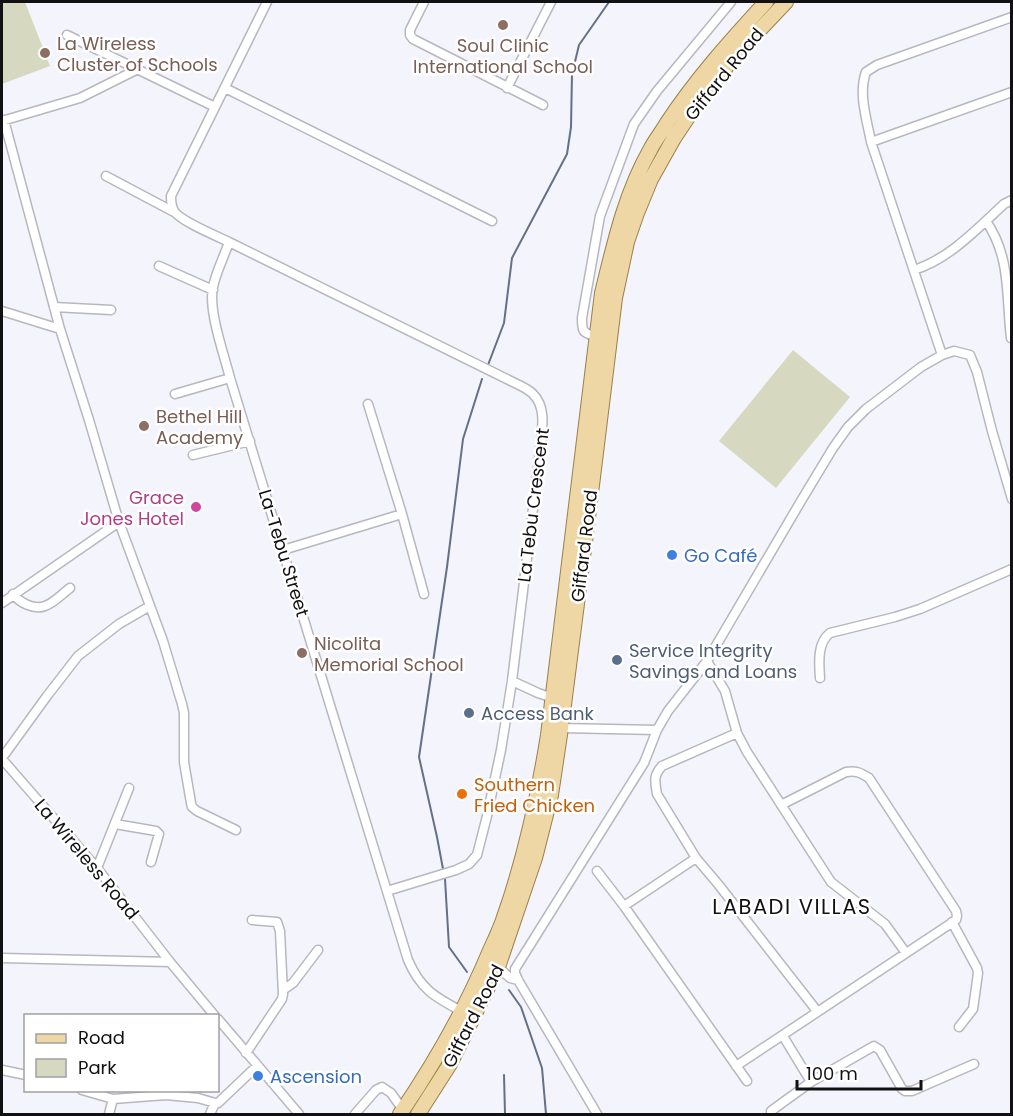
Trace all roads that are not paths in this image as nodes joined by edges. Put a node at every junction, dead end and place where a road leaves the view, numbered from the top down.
1 (267, 2) edge
2 (424, 2) edge
3 (551, 2) edge
4 (731, 2) edge
5 (766, 2) edge
6 (786, 2) edge
7 (1011, 16) edge
8 (67, 35) dead end
9 (138, 69) junction
10 (225, 88) junction
11 (507, 88) junction
12 (1011, 92) edge
13 (543, 105) dead end
14 (215, 107) junction
15 (3, 121) edge
16 (871, 142) junction
17 (106, 176) dead end
18 (1011, 200) edge
19 (174, 212) junction
20 (492, 221) dead end
21 (986, 221) junction
22 (229, 243) junction
23 (159, 266) dead end
24 (914, 270) junction
25 (213, 290) junction
26 (54, 307) junction
27 (111, 310) dead end
28 (2, 311) edge
29 (60, 329) junction
30 (596, 337) junction
31 (1011, 338) edge
32 (942, 355) junction
33 (230, 378) junction
34 (175, 394) dead end
35 (368, 404) dead end
36 (250, 441) junction
37 (193, 455) dead end
38 (1011, 499) edge
39 (402, 514) junction
40 (119, 522) junction
41 (284, 550) junction
42 (1011, 569) edge
43 (69, 588) dead end
44 (14, 594) junction
45 (424, 594) dead end
46 (2, 603) edge
47 (150, 606) junction
48 (706, 661) junction
49 (820, 678) dead end
50 (512, 681) junction
51 (553, 698) junction
52 (561, 728) junction
53 (657, 730) junction
54 (737, 733) junction
55 (2, 759) edge
56 (129, 788) dead end
57 (781, 805) junction
58 (115, 824) junction
59 (236, 830) dead end
60 (696, 858) junction
61 (151, 862) dead end
62 (97, 868) junction
63 (597, 871) dead end
64 (387, 891) junction
65 (624, 906) junction
66 (252, 920) dead end
67 (952, 922) junction
68 (318, 950) dead end
69 (906, 953) junction
70 (2, 958) edge
71 (170, 962) junction
72 (498, 967) junction
73 (518, 980) junction
74 (283, 990) junction
75 (463, 1011) junction
76 (818, 1011) junction
77 (213, 1014) edge
78 (219, 1021) edge
79 (959, 1027) dead end
80 (783, 1036) junction
81 (246, 1053) junction
82 (974, 1064) dead end
83 (257, 1066) junction
84 (736, 1066) junction
85 (2, 1070) edge
86 (24, 1075) edge
87 (747, 1081) dead end
88 (811, 1082) junction
89 (89, 1092) edge
90 (113, 1099) junction
91 (214, 1104) junction
92 (401, 1112) edge
93 (109, 1114) edge
94 (210, 1114) edge
95 (299, 1114) edge
96 (355, 1114) edge
97 (418, 1114) edge
98 (596, 1114) edge
99 (771, 1114) edge

1 - 10 street
2 - 11 street
3 - 11 street
4 - 30 street
5 - 30 main road, Giffard Road
6 - 52 main road, Giffard Road
7 - 16 street
8 - 9 street
9 - 14 street
9 - 15 street
10 - 14 street
10 - 20 street
11 - 13 street
12 - 16 street
14 - 19 street
15 - 26 street
16 - 24 street
17 - 19 street, La Tebu Crescent
18 - 21 street
19 - 22 street, La Tebu Crescent
21 - 24 street
21 - 31 street
22 - 25 street, La-Tebu Street
22 - 50 street, La Tebu Crescent
23 - 25 street
24 - 32 street
25 - 33 street, La-Tebu Street
26 - 27 street
26 - 29 street
28 - 29 street
29 - 40 street
30 - 51 main road, Giffard Road
32 - 38 street
32 - 48 street
33 - 34 street
33 - 36 street, La-Tebu Street
35 - 39 street
36 - 37 street
36 - 41 street, La-Tebu Street
39 - 41 street
39 - 45 street
40 - 44 street
40 - 47 street
41 - 64 street, La-Tebu Street
42 - 49 street
43 - 44 street
44 - 46 street
47 - 55 street
47 - 59 street
48 - 53 street
48 - 54 street
50 - 51 street
50 - 64 street, La Tebu Crescent
51 - 75 main road, Giffard Road
52 - 53 street
52 - 72 main road, Giffard Road
53 - 73 street
54 - 57 street
54 - 60 street
55 - 62 street, La Wireless Road
56 - 58 street
57 - 67 street
57 - 69 street
58 - 61 street
58 - 62 street
60 - 65 street
60 - 76 street
62 - 71 street, La Wireless Road
63 - 65 street
64 - 75 street, La-Tebu Street
65 - 84 street
66 - 74 street
67 - 69 street
67 - 79 street
68 - 74 street
69 - 76 street
70 - 71 street
71 - 77 street, La Wireless Road
72 - 73 street
72 - 97 main road, Giffard Road
73 - 98 street
74 - 81 street
75 - 92 main road, Giffard Road
76 - 80 street
78 - 81 street, La Wireless Road
80 - 84 street
80 - 88 street
81 - 83 street, La Wireless Road
82 - 88 street
83 - 91 street
83 - 95 street, La Wireless Road
84 - 87 street
85 - 86 street
88 - 99 street
89 - 90 street
90 - 91 street
90 - 93 street
91 - 94 street
92 - 96 street

